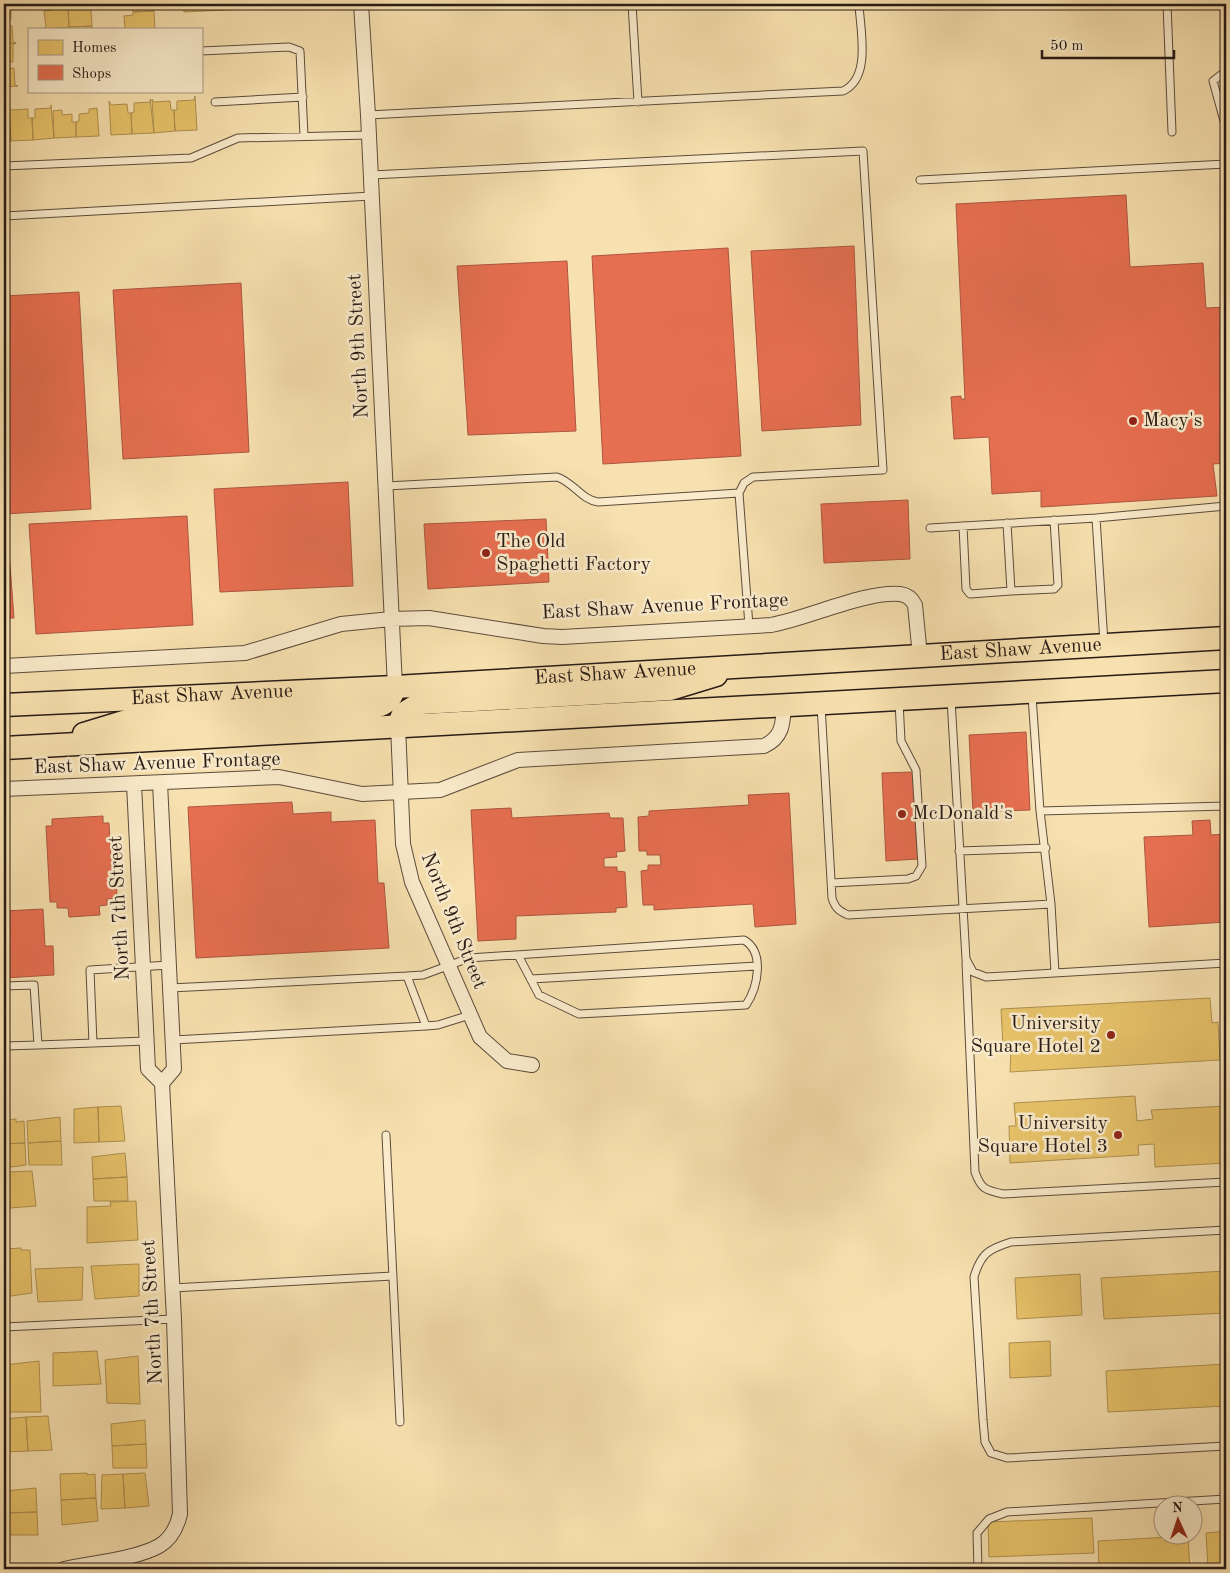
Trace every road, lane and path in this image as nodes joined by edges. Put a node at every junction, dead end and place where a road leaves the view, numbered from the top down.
1 (361, 4) edge
2 (632, 4) edge
3 (858, 4) edge
4 (1167, 4) edge
5 (202, 50) edge
6 (1226, 71) edge
7 (303, 97) junction
8 (215, 102) dead end
9 (638, 102) junction
10 (368, 115) junction
11 (1226, 128) edge
12 (1172, 132) dead end
13 (369, 135) junction
14 (304, 136) junction
15 (1226, 164) edge
16 (4, 166) edge
17 (371, 175) junction
18 (920, 180) dead end
19 (372, 196) junction
20 (4, 216) edge
21 (386, 486) junction
22 (739, 493) junction
23 (1226, 506) edge
24 (1096, 518) junction
25 (1054, 520) junction
26 (1007, 523) junction
27 (963, 526) junction
28 (930, 528) dead end
29 (1011, 591) junction
30 (391, 619) junction
31 (749, 626) junction
32 (1226, 638) edge
33 (1104, 646) junction
34 (920, 656) junction
35 (750, 664) junction
36 (4, 666) edge
37 (1226, 682) edge
38 (395, 687) junction
39 (1032, 693) junction
40 (951, 696) junction
41 (899, 700) junction
42 (821, 702) junction
43 (784, 704) junction
44 (4, 705) edge
45 (398, 726) junction
46 (49, 745) junction
47 (4, 748) edge
48 (160, 783) junction
49 (134, 784) junction
50 (4, 789) edge
51 (401, 792) junction
52 (1226, 806) edge
53 (1040, 811) junction
54 (1046, 848) junction
55 (959, 851) junction
56 (831, 883) junction
57 (1051, 904) junction
58 (963, 909) junction
59 (518, 955) junction
60 (966, 959) junction
61 (1226, 963) edge
62 (169, 965) junction
63 (448, 965) junction
64 (757, 966) junction
65 (143, 967) junction
66 (1055, 973) junction
67 (407, 976) junction
68 (530, 979) junction
69 (4, 986) edge
70 (170, 988) junction
71 (470, 1015) junction
72 (426, 1026) junction
73 (173, 1040) junction
74 (146, 1041) junction
75 (93, 1043) junction
76 (38, 1045) junction
77 (4, 1046) edge
78 (532, 1066) dead end
79 (162, 1083) junction
80 (386, 1135) dead end
81 (1226, 1182) edge
82 (1226, 1230) edge
83 (393, 1276) junction
84 (172, 1288) junction
85 (174, 1319) junction
86 (4, 1327) edge
87 (400, 1422) dead end
88 (1226, 1446) edge
89 (1226, 1499) edge
90 (83, 1567) edge
91 (64, 1569) edge
92 (978, 1569) edge

1 - 10 street, North 9th Street
2 - 9 lane
3 - 9 lane
4 - 12 lane
5 - 7 lane
6 - 11 lane
7 - 8 lane
7 - 14 lane
9 - 10 lane
10 - 13 street, North 9th Street
13 - 14 lane
13 - 17 street, North 9th Street
14 - 16 lane
15 - 18 lane
17 - 19 street, North 9th Street
17 - 22 lane
19 - 20 lane
19 - 21 street, North 9th Street
21 - 22 lane
21 - 30 street, North 9th Street
22 - 31 lane
23 - 24 lane
24 - 25 lane
24 - 33 lane
25 - 26 lane
25 - 29 lane
26 - 27 lane
26 - 29 lane
27 - 28 lane
27 - 29 lane
30 - 31 street, East Shaw Avenue Frontage
30 - 36 street, East Shaw Avenue Frontage
30 - 38 street, North 9th Street
31 - 34 street, East Shaw Avenue Frontage
32 - 33 main road, East Shaw Avenue
33 - 34 main road, East Shaw Avenue
34 - 35 main road, East Shaw Avenue
35 - 38 main road, East Shaw Avenue
35 - 45 main road
37 - 39 main road, East Shaw Avenue
38 - 44 main road, East Shaw Avenue
38 - 46 main road
39 - 40 main road, East Shaw Avenue
39 - 53 lane
40 - 41 main road, East Shaw Avenue
40 - 55 lane
41 - 42 main road, East Shaw Avenue
41 - 56 lane
42 - 43 main road, East Shaw Avenue
42 - 56 lane
43 - 45 main road, East Shaw Avenue
43 - 51 street, East Shaw Avenue Frontage
45 - 46 main road, East Shaw Avenue
45 - 51 street, North 9th Street
46 - 47 main road, East Shaw Avenue
48 - 49 street, East Shaw Avenue Frontage
48 - 51 street, East Shaw Avenue Frontage
48 - 62 street
49 - 50 street, East Shaw Avenue Frontage
49 - 65 street, North 7th Street
51 - 63 street, North 9th Street
52 - 53 lane
53 - 54 lane
54 - 55 lane
54 - 57 lane
55 - 58 lane
56 - 58 lane
57 - 58 lane
57 - 66 lane
58 - 60 lane
59 - 63 lane
59 - 64 lane
59 - 68 lane
60 - 66 lane
60 - 81 lane
61 - 66 lane
62 - 65 lane
62 - 70 street
63 - 67 lane
63 - 71 street, North 9th Street
64 - 68 lane
64 - 68 lane
65 - 74 street, North 7th Street
65 - 75 lane
67 - 70 lane
67 - 72 lane
69 - 76 lane
70 - 73 street
71 - 72 lane
71 - 78 street, North 9th Street
72 - 73 lane
73 - 79 street
74 - 75 lane
74 - 79 street, North 7th Street
75 - 76 lane
76 - 77 lane
79 - 84 street, North 7th Street
80 - 83 lane
82 - 88 lane
83 - 84 lane
83 - 87 lane
84 - 85 street, North 7th Street
85 - 86 lane
85 - 90 street, North 7th Street
89 - 92 lane
90 - 91 street

